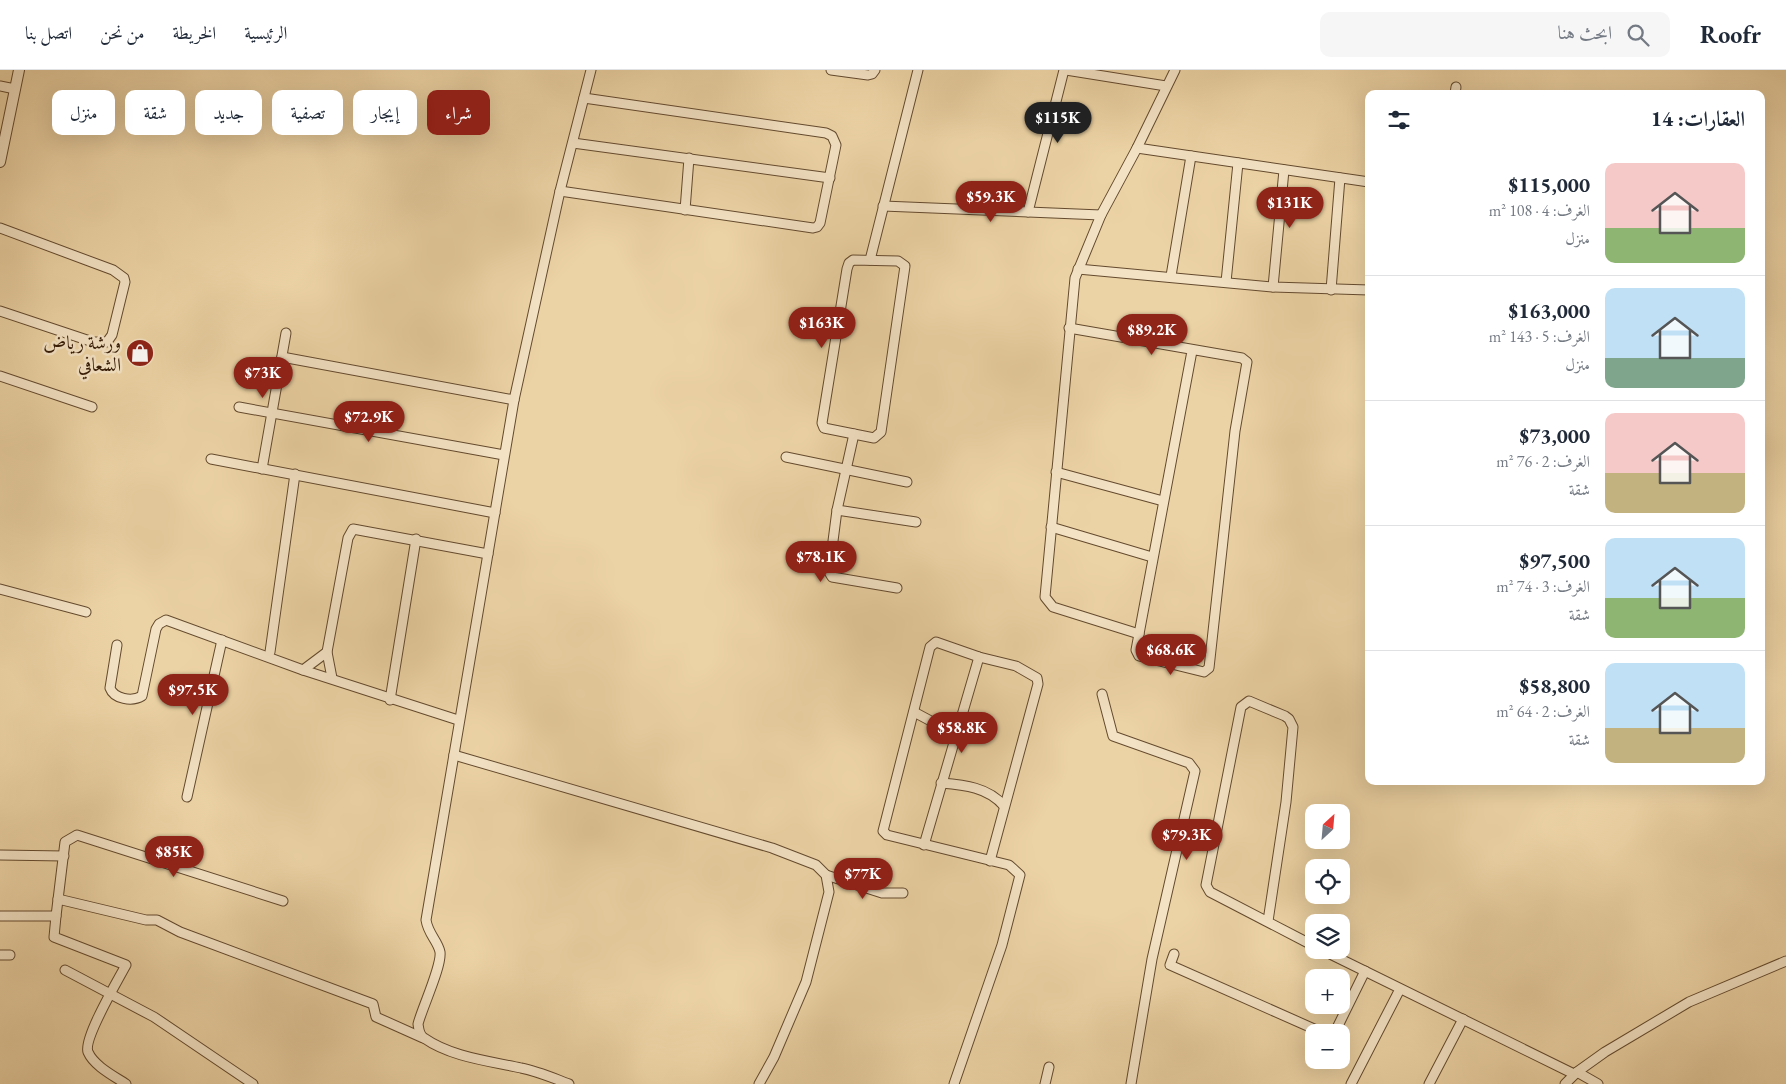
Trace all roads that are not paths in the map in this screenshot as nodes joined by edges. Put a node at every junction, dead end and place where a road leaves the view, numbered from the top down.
1 (19, 70) edge
2 (590, 70) edge
3 (831, 70) edge
4 (875, 70) edge
5 (918, 70) edge
6 (1065, 70) edge
7 (1174, 70) edge
8 (0, 86) edge
9 (1166, 86) junction
10 (15, 89) junction
11 (584, 98) junction
12 (572, 143) junction
13 (1138, 148) junction
14 (1191, 156) junction
15 (690, 158) junction
16 (0, 162) edge
17 (1238, 163) junction
18 (1284, 170) junction
19 (830, 178) junction
20 (1340, 178) junction
21 (1365, 181) edge
22 (560, 191) junction
23 (883, 206) junction
24 (685, 210) junction
25 (1028, 212) junction
26 (1101, 215) junction
27 (0, 228) edge
28 (870, 260) junction
29 (1078, 269) junction
30 (1171, 276) junction
31 (1226, 282) junction
32 (1273, 287) junction
33 (1331, 290) junction
34 (1365, 290) edge
35 (0, 311) edge
36 (1069, 328) junction
37 (286, 334) dead end
38 (1192, 351) junction
39 (282, 358) junction
40 (0, 376) edge
41 (514, 400) junction
42 (92, 407) dead end
43 (239, 408) dead end
44 (273, 414) junction
45 (854, 434) junction
46 (504, 455) junction
47 (786, 457) dead end
48 (211, 460) dead end
49 (262, 469) junction
50 (847, 470) junction
51 (1056, 472) junction
52 (294, 474) junction
53 (907, 482) dead end
54 (1163, 501) junction
55 (837, 510) junction
56 (495, 513) junction
57 (916, 522) dead end
58 (1051, 527) junction
59 (416, 540) junction
60 (488, 554) junction
61 (1152, 558) junction
62 (897, 588) dead end
63 (0, 589) edge
64 (86, 612) dead end
65 (1139, 634) junction
66 (222, 640) junction
67 (117, 645) dead end
68 (270, 652) dead end
69 (327, 652) junction
70 (979, 657) junction
71 (303, 670) junction
72 (332, 678) junction
73 (1102, 694) dead end
74 (390, 700) junction
75 (914, 712) junction
76 (458, 720) junction
77 (955, 734) junction
78 (454, 755) junction
79 (941, 783) junction
80 (187, 797) dead end
81 (1004, 806) junction
82 (924, 845) junction
83 (0, 855) edge
84 (64, 856) junction
85 (990, 861) junction
86 (826, 875) junction
87 (904, 893) dead end
88 (58, 899) junction
89 (283, 901) dead end
90 (0, 916) edge
91 (56, 916) junction
92 (1268, 921) junction
93 (1305, 941) edge
94 (1174, 954) dead end
95 (0, 955) edge
96 (10, 955) dead end
97 (1340, 959) edge
98 (1786, 961) edge
99 (65, 970) dead end
100 (1365, 971) junction
101 (1400, 989) junction
102 (112, 993) junction
103 (1463, 1019) junction
104 (1339, 1024) edge
105 (1305, 1025) edge
106 (423, 1038) junction
107 (1049, 1067) dead end
108 (1575, 1073) junction
109 (1433, 1083) edge
110 (126, 1084) edge
111 (252, 1084) edge
112 (569, 1084) edge
113 (759, 1084) edge
114 (954, 1084) edge
115 (1045, 1084) edge
116 (1130, 1084) edge
117 (1351, 1084) edge
118 (1565, 1084) edge
119 (1598, 1084) edge

1 - 10 street
2 - 11 street
3 - 4 street
5 - 23 street
6 - 9 street
6 - 25 street
7 - 9 street
8 - 10 street
9 - 13 street
10 - 16 street
11 - 12 street
11 - 19 street
12 - 15 street
12 - 22 street
13 - 14 street
13 - 26 street
14 - 17 street
14 - 30 street
15 - 19 street
15 - 24 street
17 - 18 street
17 - 31 street
18 - 20 street
18 - 32 street
19 - 24 street
20 - 21 street
20 - 33 street
22 - 24 street
22 - 41 street
23 - 25 street
23 - 28 street
25 - 26 street
26 - 29 street
27 - 35 street
28 - 45 street
28 - 45 street
29 - 30 street
29 - 36 street
30 - 31 street
31 - 32 street
32 - 33 street
33 - 34 street
36 - 38 street
36 - 51 street
37 - 39 street
38 - 54 street
38 - 65 street
39 - 41 street
39 - 44 street
40 - 42 street
41 - 46 street
43 - 44 street
44 - 46 street
44 - 49 street
45 - 50 street
46 - 56 street
47 - 50 street
48 - 49 street
49 - 52 street
50 - 53 street
50 - 55 street
51 - 54 street
51 - 58 street
52 - 56 street
52 - 68 street
54 - 61 street
55 - 57 street
55 - 62 street
56 - 60 street
58 - 61 street
58 - 65 street
59 - 60 street
59 - 69 street
59 - 74 street
60 - 76 street
61 - 65 street
63 - 64 street
66 - 67 street
66 - 71 street
66 - 80 street
69 - 71 street
69 - 72 street
70 - 75 street
70 - 77 street
70 - 81 street
71 - 72 street
72 - 74 street
73 - 116 street
74 - 76 street
75 - 77 street
75 - 82 street
76 - 78 street
77 - 79 street
78 - 86 street
78 - 106 street
79 - 81 street
79 - 82 street
81 - 85 street
82 - 85 street
83 - 84 street
84 - 88 street
84 - 89 street
85 - 114 street
86 - 87 street
86 - 113 street
88 - 91 street
88 - 106 street
90 - 91 street
91 - 102 street
92 - 92 street
92 - 93 street
94 - 105 street
95 - 96 street
97 - 100 street
98 - 108 street
99 - 102 street
100 - 101 street
100 - 104 street
101 - 103 street
101 - 117 street
102 - 110 street
102 - 111 street
103 - 108 street
103 - 109 street
106 - 112 street
107 - 115 street
108 - 118 street
108 - 119 street

